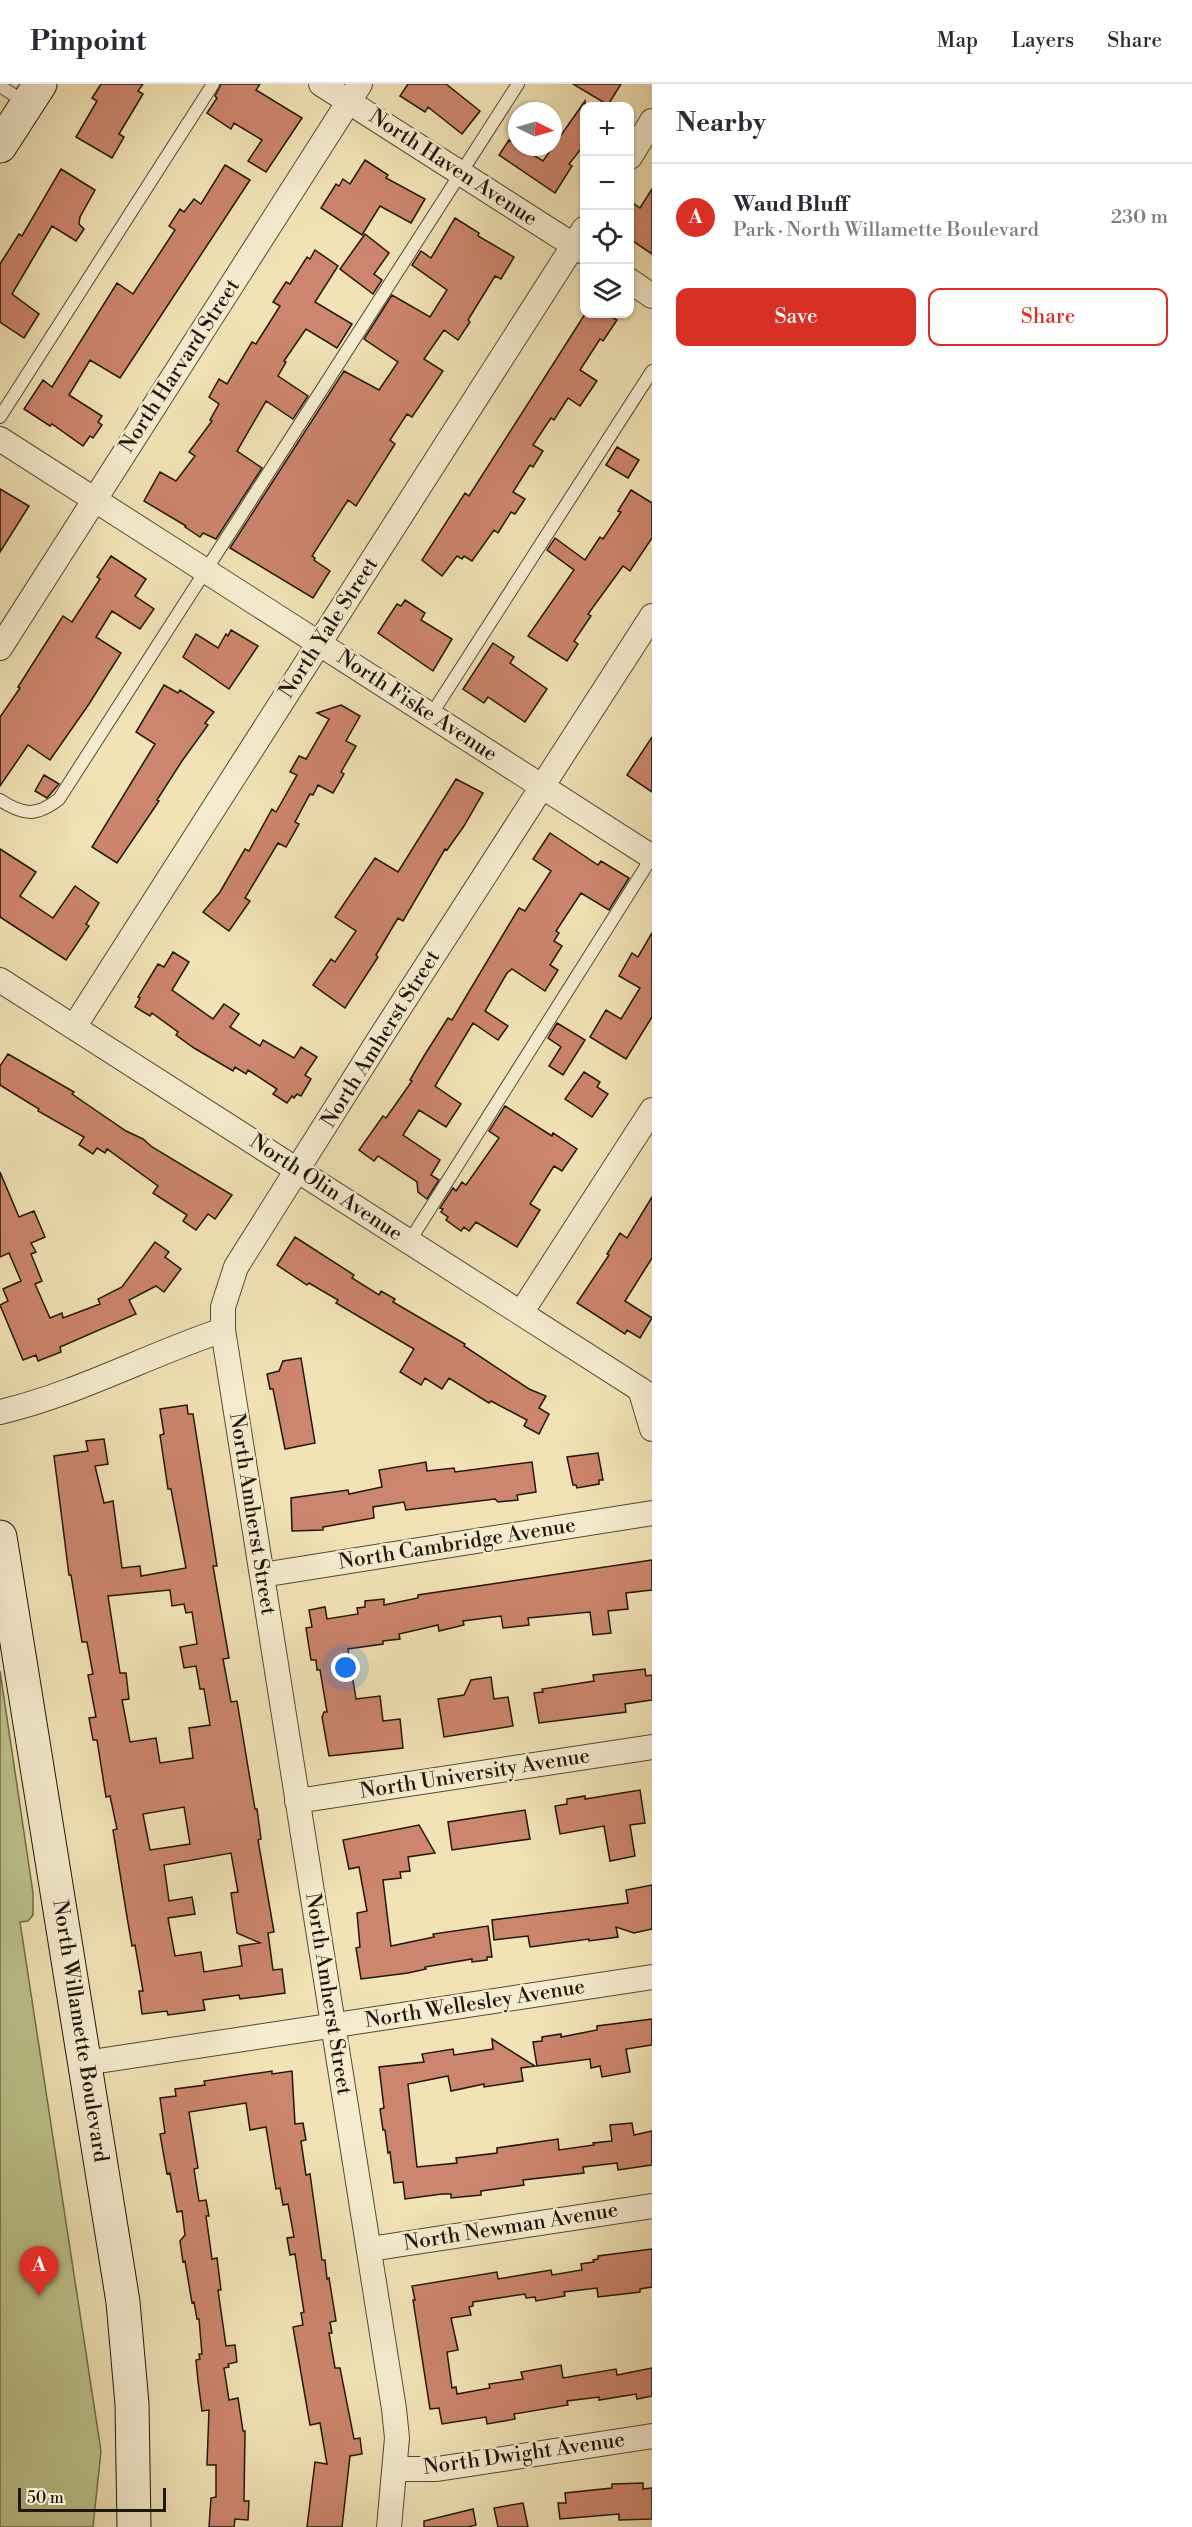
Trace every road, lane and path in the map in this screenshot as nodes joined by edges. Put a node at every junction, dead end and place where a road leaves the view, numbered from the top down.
1 (213, 84) edge
2 (321, 84) edge
3 (518, 84) edge
4 (0, 86) edge
5 (355, 93) edge
6 (23, 105) edge
7 (652, 121) edge
8 (0, 146) edge
9 (631, 156) edge
10 (462, 174) junction
11 (580, 241) edge
12 (580, 244) edge
13 (634, 284) edge
14 (652, 296) edge
15 (652, 371) edge
16 (0, 417) edge
17 (0, 439) edge
18 (95, 500) junction
19 (207, 572) junction
20 (652, 616) edge
21 (319, 643) junction
22 (0, 648) edge
23 (431, 715) junction
24 (542, 787) junction
25 (0, 800) edge
26 (652, 857) edge
27 (0, 980) edge
28 (74, 1027) junction
29 (652, 1110) edge
30 (298, 1170) junction
31 (409, 1242) junction
32 (521, 1313) junction
33 (223, 1330) junction
34 (648, 1386) edge
35 (0, 1412) edge
36 (652, 1429) edge
37 (652, 1513) edge
38 (0, 1537) edge
39 (262, 1575) junction
40 (652, 1747) edge
41 (297, 1801) junction
42 (652, 1977) edge
43 (334, 2026) junction
44 (85, 2063) junction
45 (652, 2206) edge
46 (370, 2249) junction
47 (652, 2436) edge
48 (395, 2469) junction
49 (134, 2527) edge
50 (389, 2527) edge

1 - 16 lane
2 - 5 street, North Haven Avenue
3 - 10 lane
4 - 6 lane
5 - 10 street, North Haven Avenue
5 - 18 street, North Harvard Street
6 - 8 main road
7 - 9 street
10 - 11 street, North Haven Avenue
10 - 19 lane
12 - 21 street, North Yale Street
13 - 14 street
15 - 23 lane
17 - 18 street, North Fiske Avenue
18 - 19 street, North Fiske Avenue
18 - 22 street, North Harvard Street
19 - 21 street, North Fiske Avenue
19 - 25 lane
20 - 24 street, North Amherst Street
21 - 23 street, North Fiske Avenue
21 - 28 street, North Yale Street
23 - 24 street, North Fiske Avenue
24 - 26 street, North Fiske Avenue
24 - 30 street, North Amherst Street
26 - 31 lane
27 - 28 street, North Olin Avenue
28 - 30 street, North Olin Avenue
29 - 32 street
30 - 31 street, North Olin Avenue
30 - 33 street, North Amherst Street
31 - 32 street, North Olin Avenue
32 - 34 street, North Olin Avenue
33 - 35 street
33 - 39 street, North Amherst Street
34 - 36 street
37 - 39 street, North Cambridge Avenue
38 - 44 main road, North Willamette Boulevard
39 - 41 street, North Amherst Street
40 - 41 street, North University Avenue
41 - 43 street, North Amherst Street
42 - 43 street, North Wellesley Avenue
43 - 44 street, North Wellesley Avenue
43 - 46 street, North Amherst Street
44 - 49 main road, North Willamette Boulevard
45 - 46 street, North Newman Avenue
46 - 48 street, North Amherst Street
47 - 48 street, North Dwight Avenue
48 - 50 street, North Amherst Street

